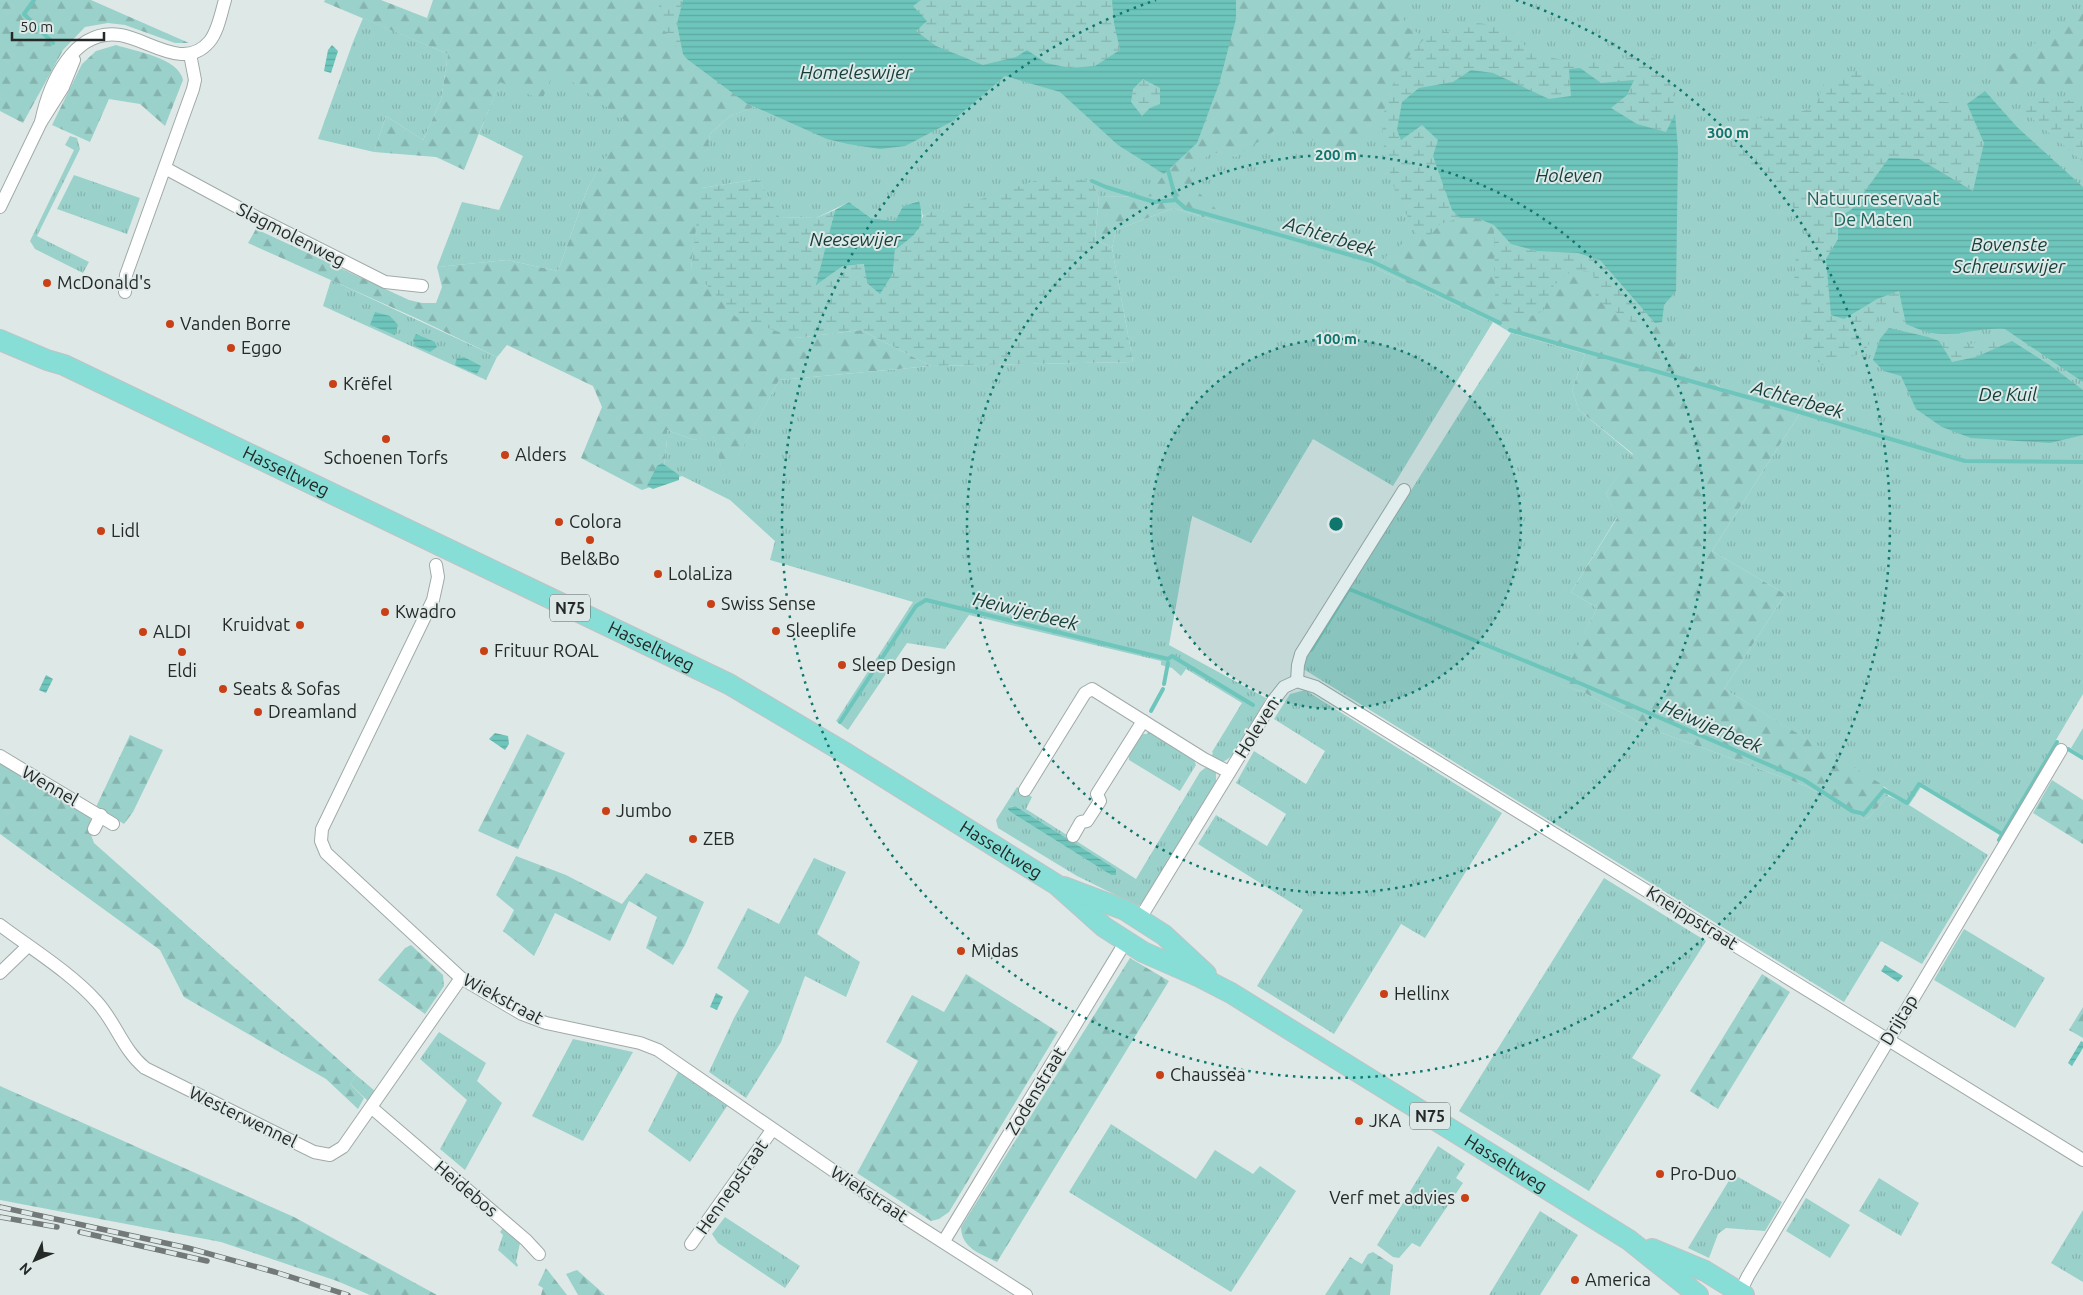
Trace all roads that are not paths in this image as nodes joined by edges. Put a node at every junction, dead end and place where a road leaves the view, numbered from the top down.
1 (225, 0) edge
2 (190, 54) junction
3 (165, 168) junction
4 (0, 207) edge
5 (422, 286) dead end
6 (125, 292) dead end
7 (0, 327) edge
8 (0, 340) edge
9 (64, 365) junction
10 (1404, 490) dead end
11 (436, 565) dead end
12 (1297, 681) junction
13 (1143, 721) junction
14 (2061, 750) dead end
15 (0, 756) edge
16 (1229, 772) junction
17 (1025, 790) dead end
18 (101, 815) junction
19 (114, 824) dead end
20 (94, 829) dead end
21 (1072, 836) dead end
22 (1057, 885) junction
23 (1139, 920) junction
24 (0, 925) edge
25 (1126, 941) junction
26 (28, 946) junction
27 (0, 973) edge
28 (461, 978) junction
29 (1231, 993) junction
30 (1888, 1038) junction
31 (372, 1108) junction
32 (772, 1130) junction
33 (2083, 1160) edge
34 (1629, 1240) junction
35 (944, 1241) junction
36 (691, 1244) dead end
37 (539, 1254) dead end
38 (1714, 1276) junction
39 (1020, 1293) edge
40 (1742, 1294) edge
41 (1698, 1295) edge
42 (1703, 1295) edge

1 - 2 street
2 - 3 street
2 - 4 street
3 - 5 street, Slagmolenweg
3 - 6 street
7 - 9 main road, Hasseltweg / N75
8 - 9 main road, Hasseltweg / N75
9 - 22 main road, Hasseltweg / N75
10 - 12 street
11 - 28 street, Wiekstraat
12 - 16 street, Holeven
12 - 30 street, Kneippstraat
13 - 16 street
13 - 17 street
13 - 21 street
14 - 30 street, Drijtap
15 - 18 street, Wennel
16 - 23 street, Holeven
18 - 19 street, Wennel
18 - 20 street
22 - 23 main road, Hasseltweg / N75
22 - 25 main road, Hasseltweg / N75
23 - 25 main road
23 - 29 main road, Hasseltweg / N75
24 - 26 street, Westerwennel
25 - 29 main road, Hasseltweg / N75
25 - 35 street, Zodenstraat
26 - 27 street
26 - 31 street, Westerwennel
28 - 31 street, Westerwennel
28 - 32 street, Wiekstraat
29 - 34 main road, Hasseltweg / N75
30 - 33 street, Kneippstraat
30 - 40 street, Drijtap
31 - 37 street, Heidebos
32 - 35 street, Wiekstraat
32 - 36 street, Hennepstraat
34 - 38 main road, Hasseltweg / N75
34 - 41 main road, Hasseltweg / N75
35 - 39 street, Wiekstraat
38 - 40 main road, Hasseltweg / N75
38 - 42 main road

